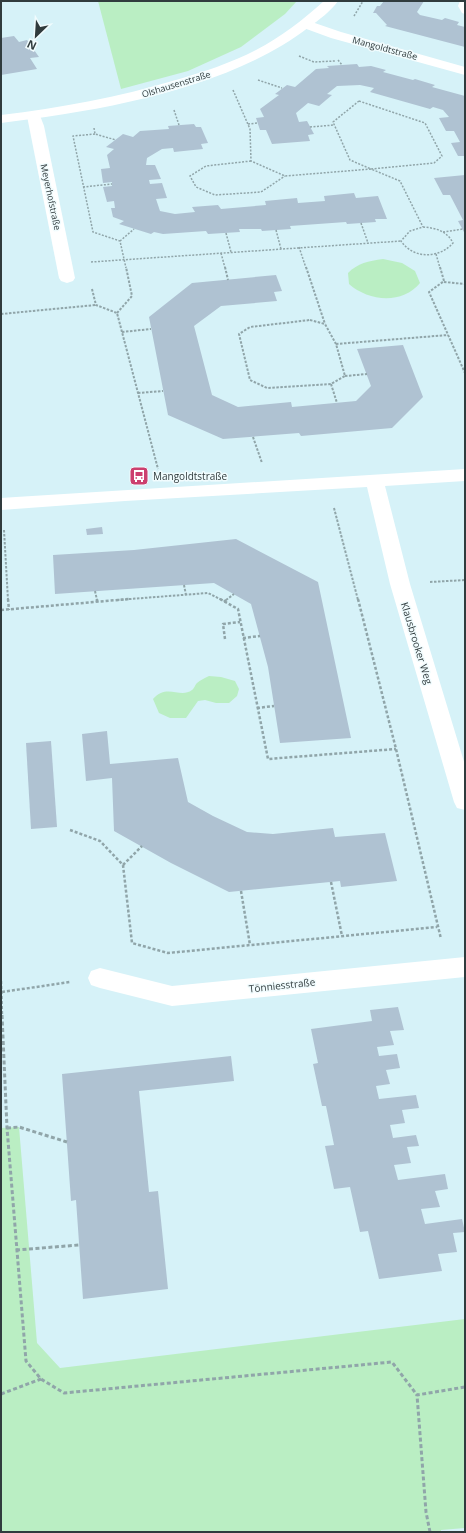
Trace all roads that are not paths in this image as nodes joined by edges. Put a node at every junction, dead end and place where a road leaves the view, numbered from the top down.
1 (332, 1) edge
2 (465, 1) edge
3 (465, 11) edge
4 (306, 24) junction
5 (465, 71) edge
6 (34, 116) junction
7 (1, 120) edge
8 (66, 271) road end
9 (465, 475) edge
10 (375, 482) junction
11 (1, 504) edge
12 (465, 802) edge
13 (465, 967) edge
14 (100, 978) road end

1 - 4 street, Olshausenstraße
2 - 3 lane
4 - 5 street, Mangoldtstraße
4 - 6 street, Olshausenstraße
6 - 7 street, Olshausenstraße
6 - 8 street, Meyerhofstraße
9 - 10 street
10 - 11 street
10 - 12 street, Klausbrooker Weg
13 - 14 street, Tönniesstraße

